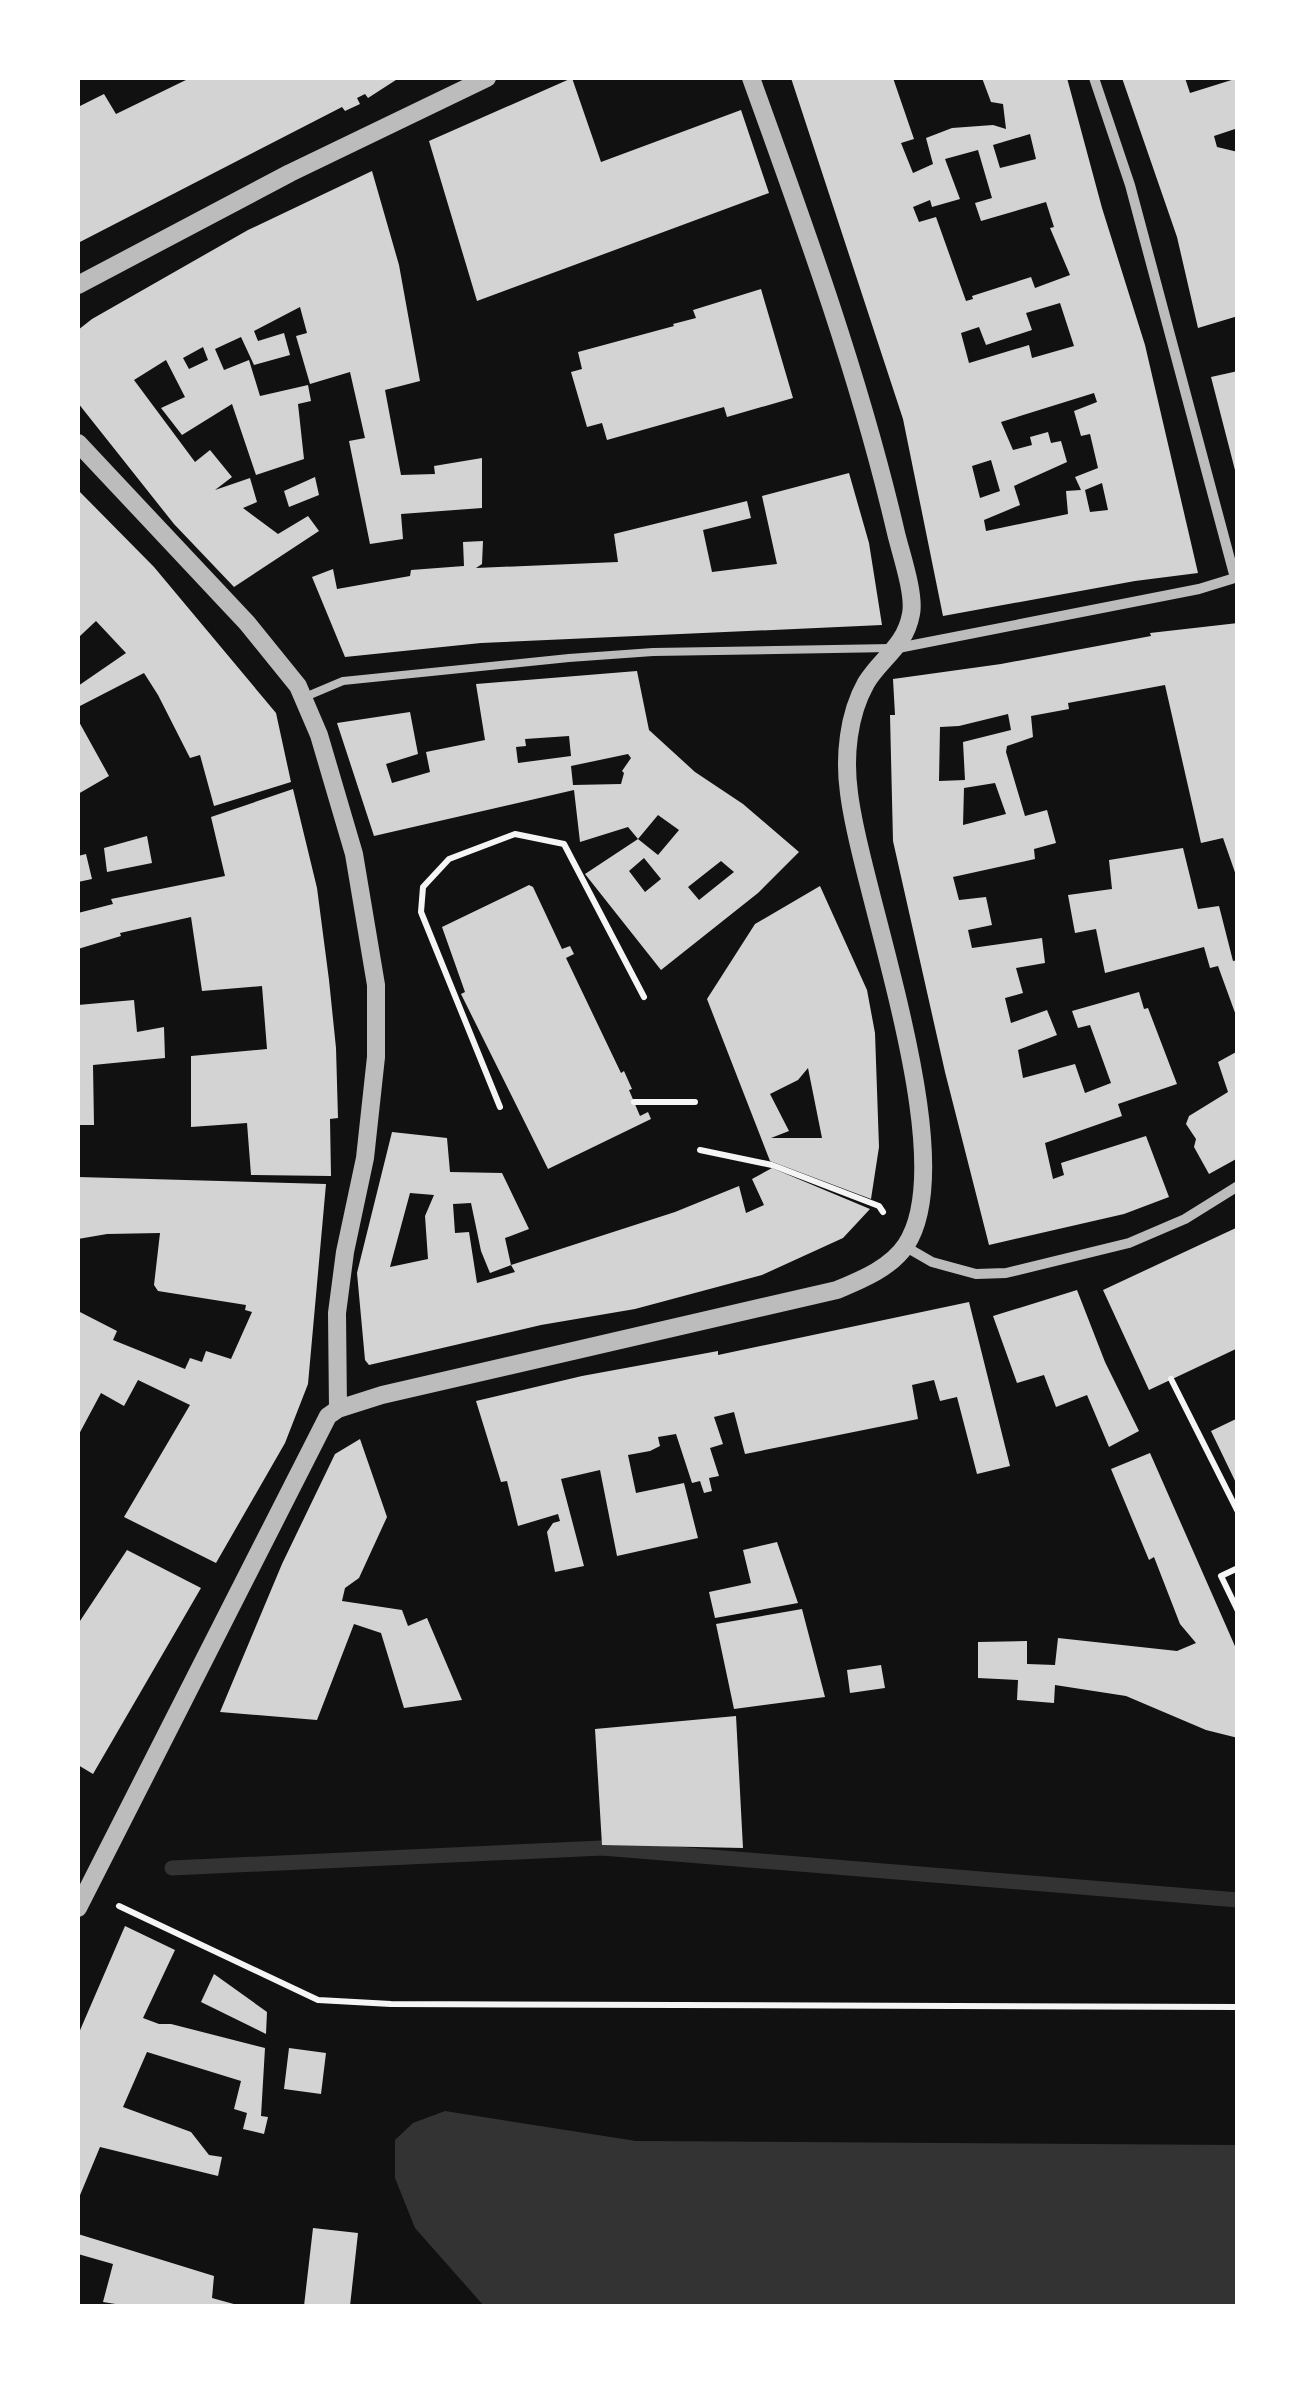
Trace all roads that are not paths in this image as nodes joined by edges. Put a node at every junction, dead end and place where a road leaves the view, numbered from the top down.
1 (487, 78) edge
2 (751, 78) edge
3 (1094, 78) edge
4 (78, 285) edge
5 (78, 444) edge
6 (1236, 577) edge
7 (898, 648) junction
8 (305, 697) junction
9 (1238, 1186) edge
10 (906, 1246) junction
11 (338, 1409) junction
12 (82, 1899) edge

1 - 4 street
2 - 7 street
3 - 6 street
5 - 8 street
6 - 7 street
7 - 8 lane
7 - 10 street
8 - 11 street
9 - 10 street
10 - 11 street
11 - 12 street

